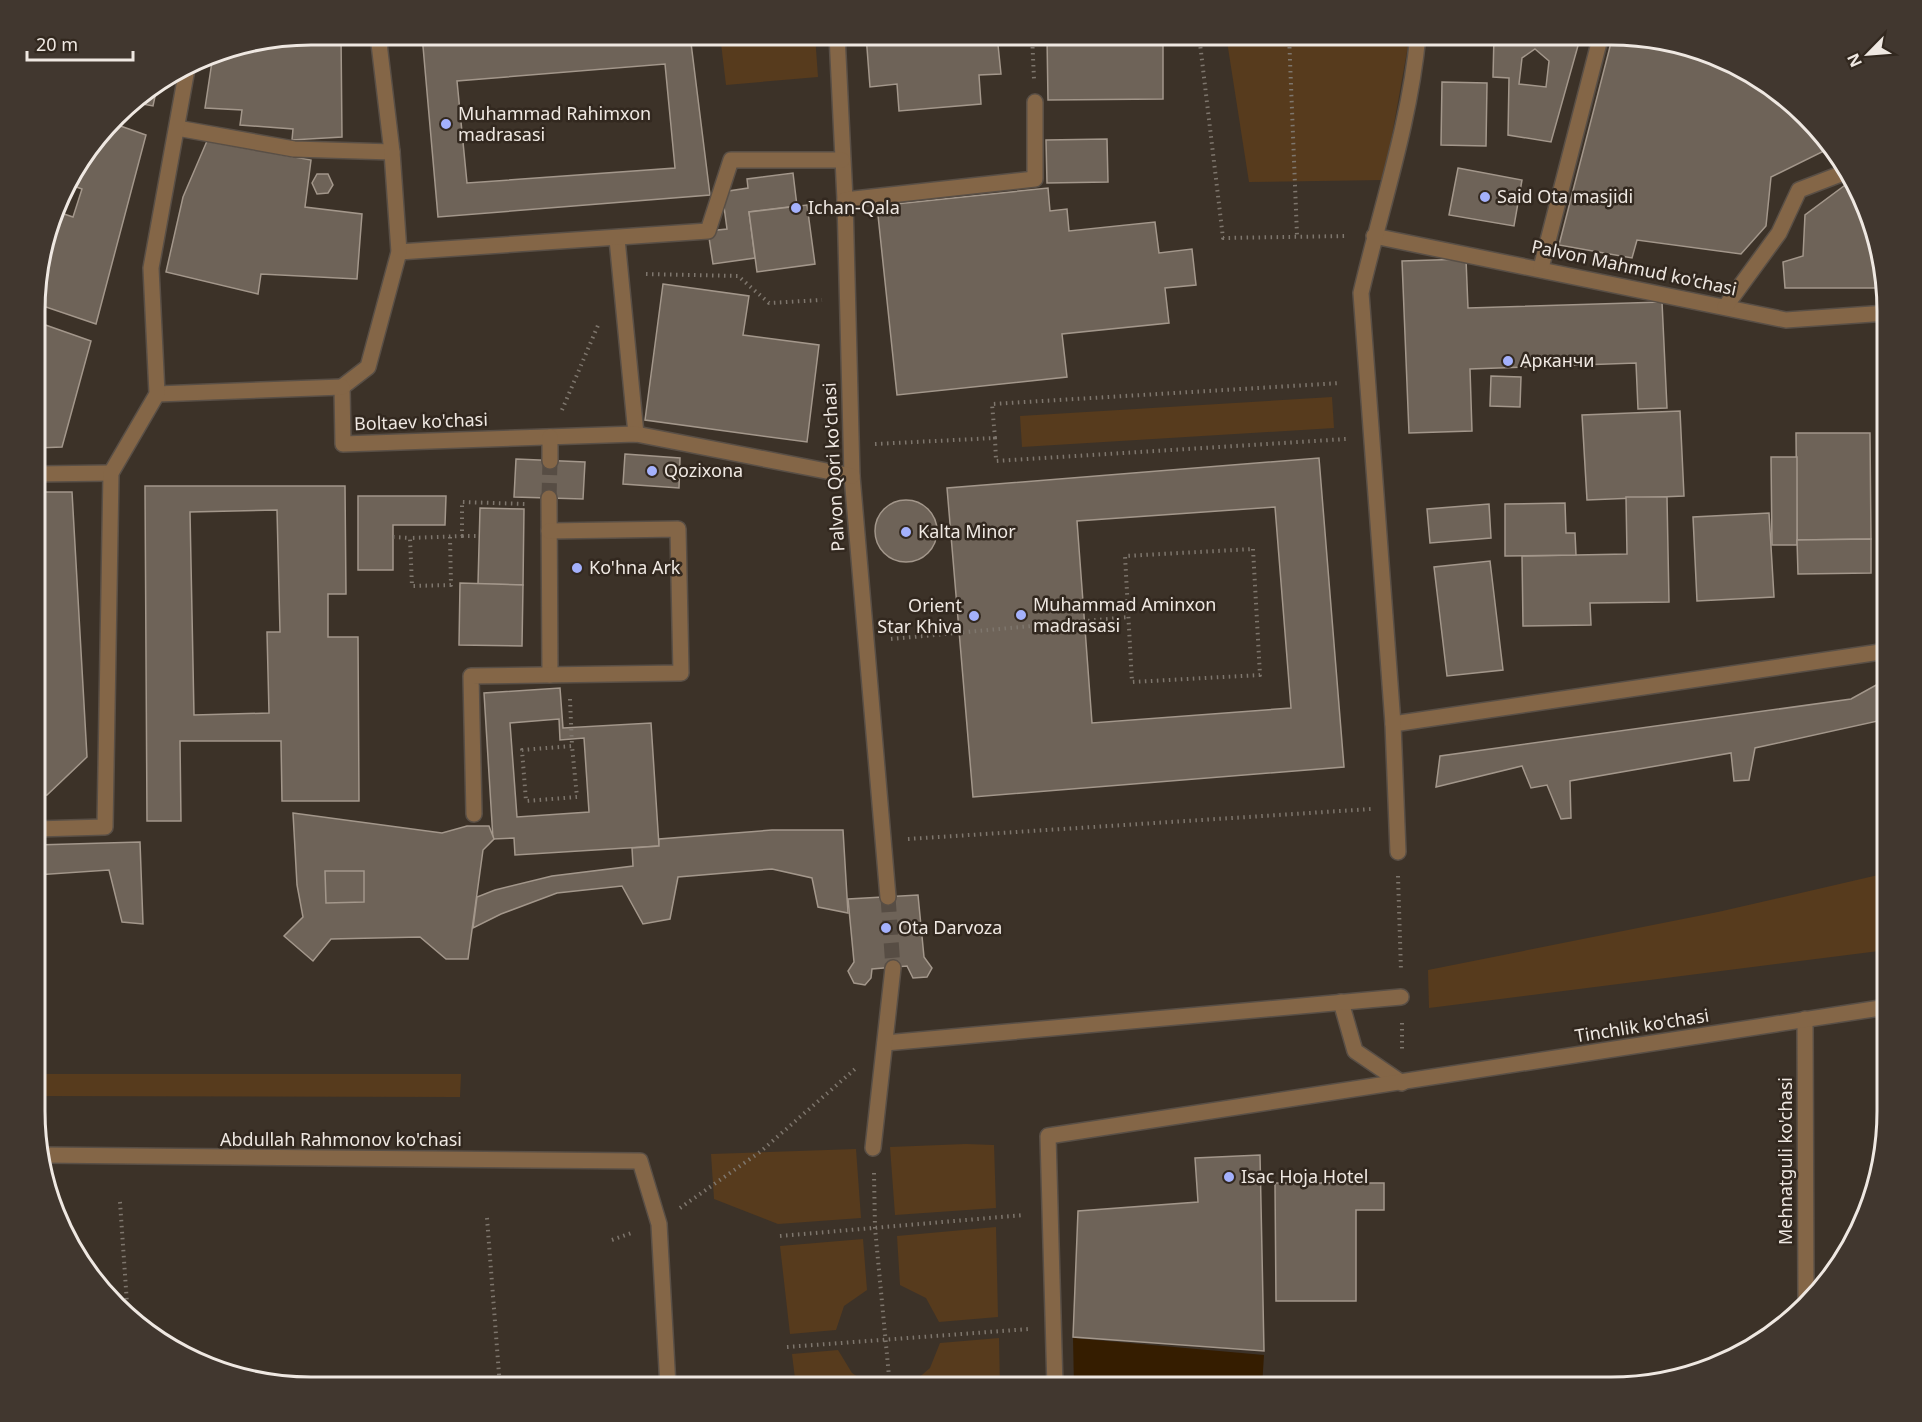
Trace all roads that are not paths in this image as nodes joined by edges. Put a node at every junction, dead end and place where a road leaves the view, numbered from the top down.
1 (379, 45) edge
2 (837, 45) edge
3 (1416, 45) edge
4 (1598, 45) edge
5 (186, 77) edge
6 (1035, 102) road end
7 (177, 128) junction
8 (392, 152) junction
9 (842, 160) junction
10 (1839, 175) edge
11 (845, 200) junction
12 (1374, 236) junction
13 (617, 239) junction
14 (399, 252) junction
15 (1541, 268) junction
16 (1725, 307) junction
17 (1877, 314) edge
18 (342, 387) junction
19 (157, 394) junction
20 (636, 434) junction
21 (550, 437) junction
22 (550, 461) tunnel mouth
23 (111, 473) junction
24 (45, 474) edge
25 (852, 476) junction
26 (548, 501) tunnel mouth
27 (549, 531) junction
28 (1877, 652) edge
29 (550, 675) junction
30 (1393, 724) junction
31 (474, 814) dead end
32 (45, 829) edge
33 (1398, 852) dead end
34 (888, 897) tunnel mouth
35 (893, 968) tunnel mouth
36 (1401, 997) dead end
37 (1341, 1002) junction
38 (1877, 1008) edge
39 (1805, 1019) junction
40 (885, 1043) junction
41 (1402, 1083) junction
42 (873, 1148) road end
43 (49, 1155) edge
44 (1806, 1291) edge
45 (667, 1377) edge
46 (1055, 1377) edge

1 - 8 street
2 - 9 street, Palvon Qori ko'chasi
3 - 12 street
4 - 15 street
5 - 7 street
6 - 11 street
7 - 8 street
7 - 19 street
8 - 14 street
9 - 11 street, Palvon Qori ko'chasi
9 - 13 street
10 - 16 street
11 - 25 street, Palvon Qori ko'chasi
12 - 15 street, Palvon Mahmud ko'chasi
12 - 30 street
13 - 14 street
13 - 20 street
14 - 18 street
15 - 16 street, Palvon Mahmud ko'chasi
16 - 17 street, Palvon Mahmud ko'chasi
18 - 19 street
18 - 21 street, Boltaev ko'chasi
19 - 23 street
20 - 21 street, Boltaev ko'chasi
20 - 25 street, Boltaev ko'chasi
21 - 22 street
23 - 24 street
23 - 32 street
25 - 34 street, Palvon Qori ko'chasi
26 - 27 street
27 - 29 street
27 - 29 street
28 - 30 street
29 - 31 street
30 - 33 street
35 - 40 street
36 - 37 street
37 - 40 street
37 - 41 street
38 - 39 street, Tinchlik ko'chasi
39 - 41 street, Tinchlik ko'chasi
39 - 44 street, Mehnatguli ko'chasi
40 - 42 street
41 - 46 street, Tinchlik ko'chasi
43 - 45 street, Abdullah Rahmonov ko'chasi

